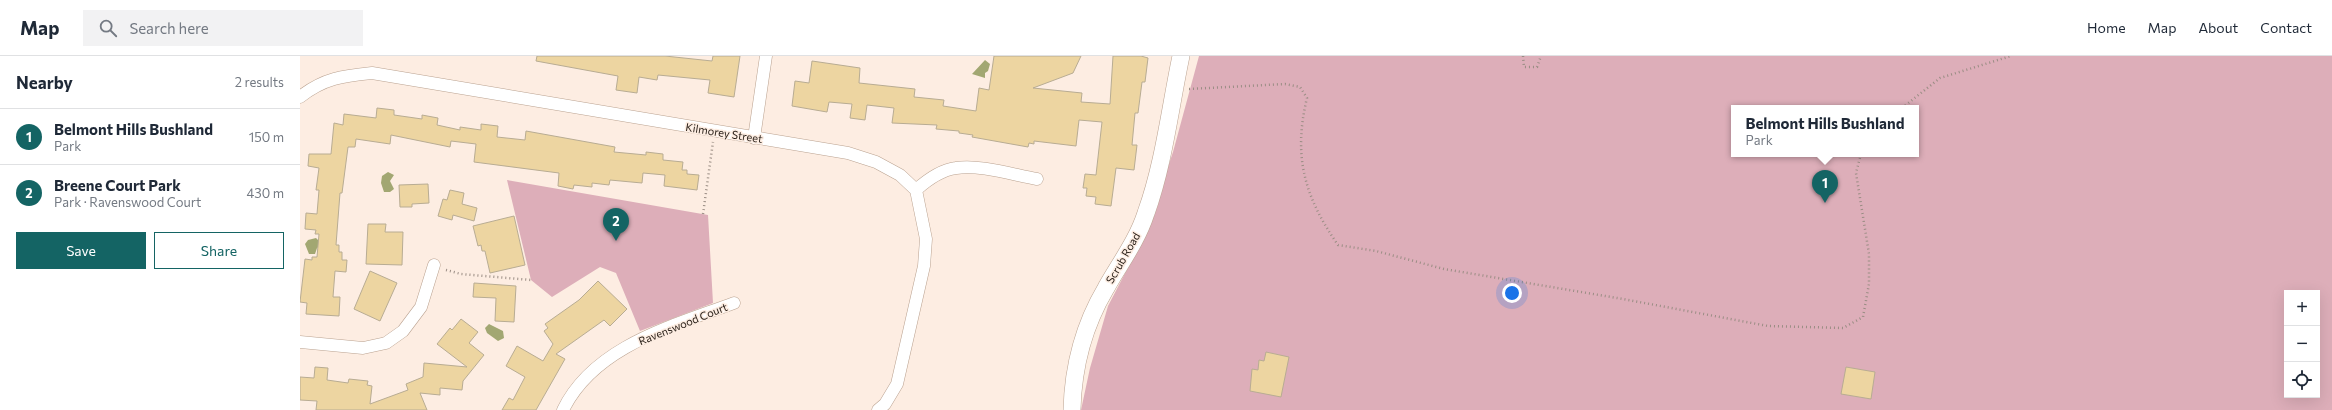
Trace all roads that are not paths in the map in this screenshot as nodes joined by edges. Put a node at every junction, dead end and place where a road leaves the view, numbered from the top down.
1 (766, 56) edge
2 (1181, 56) edge
3 (302, 91) edge
4 (754, 138) junction
5 (1037, 179) dead end
6 (916, 190) junction
7 (434, 266) road end
8 (734, 304) dead end
9 (300, 342) edge
10 (563, 410) edge
11 (878, 410) edge
12 (1072, 410) edge

1 - 4 street
2 - 12 main road, Scrub Road
3 - 4 street, Kilmorey Street
4 - 6 street, Kilmorey Street
5 - 6 street
6 - 11 street
7 - 9 street
8 - 10 street, Ravenswood Court

